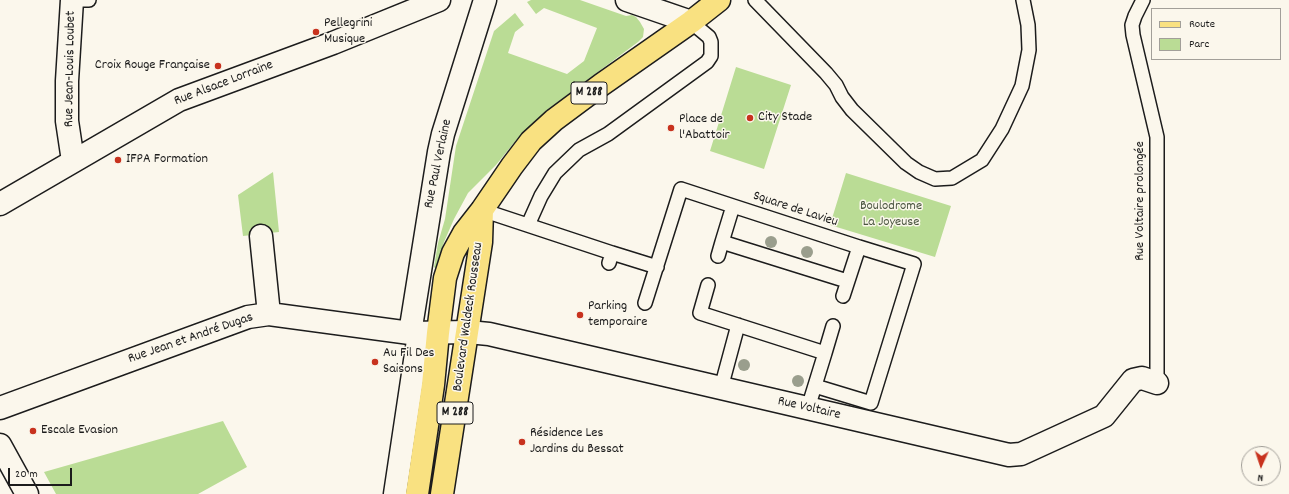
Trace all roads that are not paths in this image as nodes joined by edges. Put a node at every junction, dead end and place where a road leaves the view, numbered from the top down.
1 (72, 0) edge
2 (80, 0) edge
3 (90, 0) edge
4 (439, 0) edge
5 (485, 0) edge
6 (628, 0) edge
7 (719, 0) edge
8 (1023, 0) edge
9 (1143, 0) edge
10 (759, 1) edge
11 (691, 22) junction
12 (73, 161) junction
13 (0, 204) edge
14 (733, 206) junction
15 (482, 210) junction
16 (528, 225) junction
17 (261, 236) dead end
18 (722, 242) junction
19 (859, 247) junction
20 (718, 256) dead end
21 (657, 267) junction
22 (847, 281) junction
23 (708, 286) dead end
24 (843, 296) dead end
25 (645, 303) dead end
26 (269, 314) junction
27 (738, 325) junction
28 (833, 326) dead end
29 (468, 332) junction
30 (422, 333) junction
31 (825, 353) junction
32 (1157, 383) joint
33 (815, 386) junction
34 (721, 388) junction
35 (0, 408) edge
36 (808, 408) junction
37 (0, 445) edge
38 (414, 493) edge
39 (26, 494) edge
40 (395, 494) edge
41 (442, 494) edge

1 - 12 street, Rue Jean-Louis Loubet
2 - 3 lane
4 - 12 street, Rue Alsace Lorraine
5 - 30 street, Rue Paul Verlaine
6 - 11 street
7 - 11 main road, Boulevard Waldeck Rousseau / M 288
8 - 10 lane
9 - 32 lane, Rue Voltaire prolongée
11 - 15 main road, Boulevard Waldeck Rousseau / M 288
11 - 16 lane
12 - 13 street, Rue Alsace Lorraine
14 - 18 lane, Square de Lavieu
14 - 19 lane, Square de Lavieu
14 - 21 lane
15 - 16 lane
15 - 29 main road, Boulevard Waldeck Rousseau / M 288
15 - 30 main road, Boulevard Waldeck Rousseau / M 288
16 - 21 lane
17 - 26 street
18 - 20 lane, Square de Lavieu
18 - 22 lane
19 - 22 lane
19 - 33 lane, Square de Lavieu
21 - 25 lane
22 - 24 lane
23 - 27 lane
26 - 30 street, Rue Jean et André Dugas
26 - 35 street, Rue Jean et André Dugas
27 - 31 lane
27 - 34 lane
28 - 31 lane
29 - 30 street, Rue Voltaire
29 - 34 street, Rue Voltaire
29 - 41 main road, Boulevard Waldeck Rousseau / M 288
30 - 38 main road, Boulevard Waldeck Rousseau / M 288
30 - 40 street, Rue Paul Verlaine
31 - 33 lane
32 - 36 street, Rue Voltaire
33 - 36 lane
34 - 36 street, Rue Voltaire
37 - 39 street

